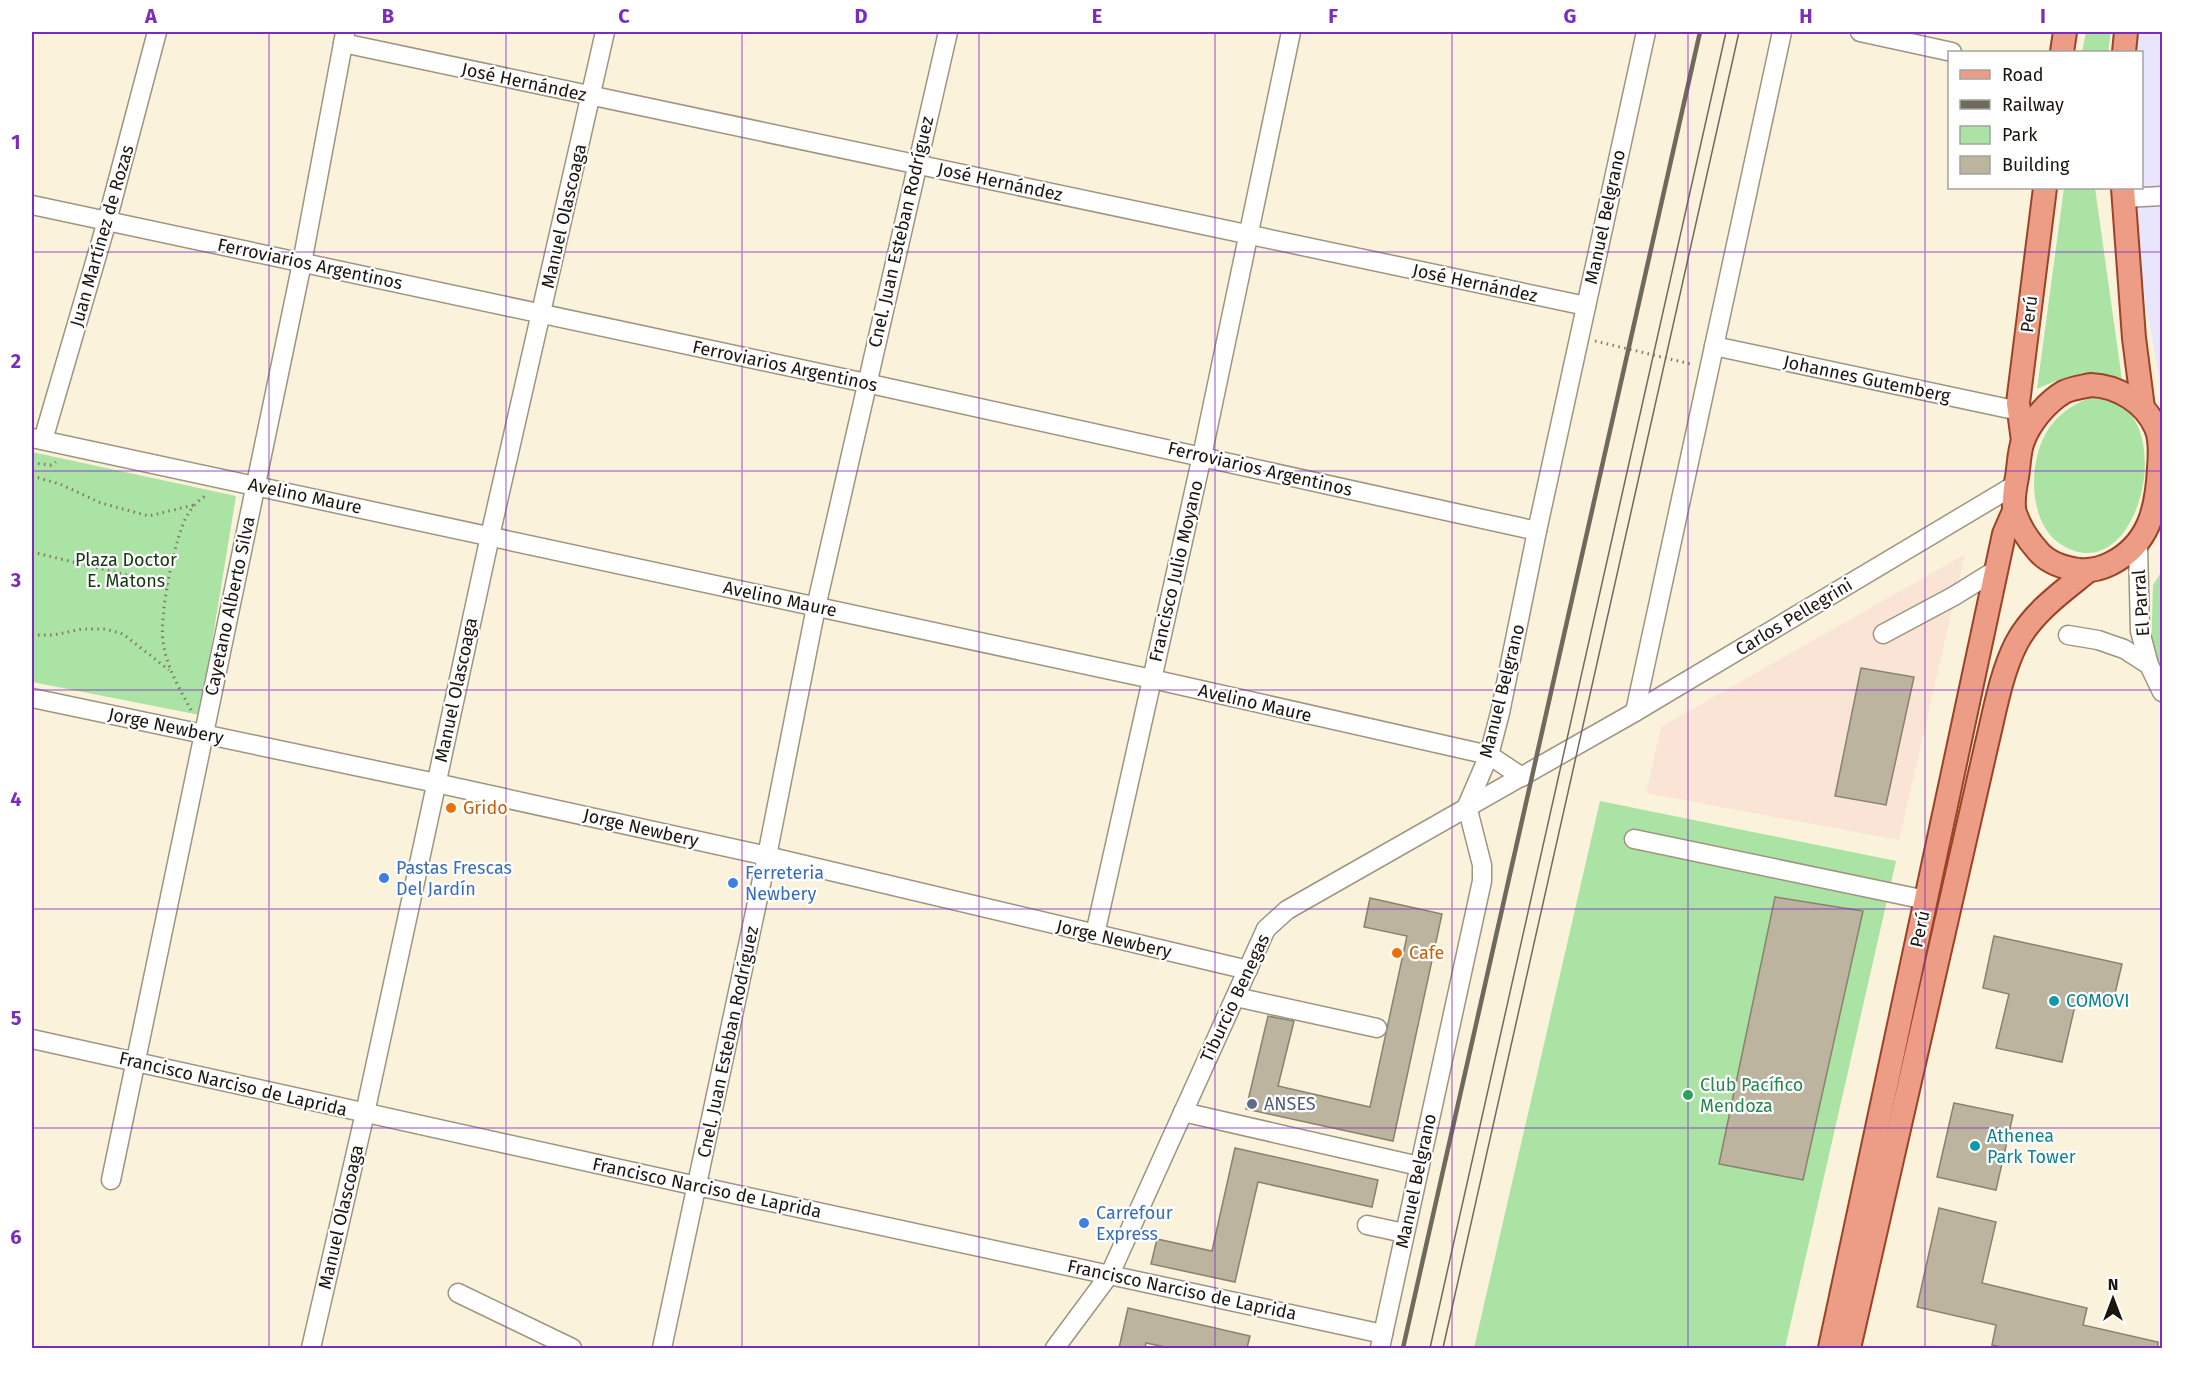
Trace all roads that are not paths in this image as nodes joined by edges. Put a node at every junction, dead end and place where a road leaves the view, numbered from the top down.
1 (157, 32) edge
2 (604, 32) edge
3 (948, 32) edge
4 (1291, 32) edge
5 (1646, 32) edge
6 (1782, 32) edge
7 (1860, 32) edge
8 (2065, 32) edge
9 (2126, 32) edge
10 (344, 38) edge
11 (1948, 51) edge
12 (2062, 51) edge
13 (2124, 51) edge
14 (591, 96) junction
15 (917, 165) junction
16 (2045, 189) edge
17 (2123, 193) edge
18 (2163, 196) edge
19 (32, 205) edge
20 (107, 221) junction
21 (1247, 235) junction
22 (302, 263) junction
23 (1586, 306) junction
24 (541, 314) junction
25 (1714, 346) junction
26 (866, 383) junction
27 (2143, 408) junction
28 (2019, 411) junction
29 (2160, 431) edge
30 (37, 439) edge
31 (2023, 441) junction
32 (1202, 456) junction
33 (256, 485) junction
34 (2015, 485) junction
35 (2014, 511) junction
36 (1537, 531) junction
37 (490, 536) junction
38 (2148, 536) edge
39 (1996, 570) junction
40 (2088, 571) junction
41 (816, 606) junction
42 (1882, 634) dead end
43 (2068, 634) dead end
44 (2149, 665) junction
45 (1152, 679) junction
46 (2163, 692) edge
47 (32, 698) edge
48 (1635, 712) junction
49 (203, 734) junction
50 (1571, 748) joint
51 (1488, 755) junction
52 (1522, 777) junction
53 (436, 783) junction
54 (1467, 806) junction
55 (1634, 839) dead end
56 (767, 856) junction
57 (1926, 900) junction
58 (1095, 934) junction
59 (1248, 970) junction
60 (1236, 997) junction
61 (1377, 1028) dead end
62 (32, 1039) edge
63 (135, 1062) junction
64 (1183, 1112) junction
65 (365, 1113) junction
66 (1419, 1166) junction
67 (111, 1180) dead end
68 (697, 1186) junction
69 (1367, 1225) dead end
70 (1404, 1233) junction
71 (1110, 1274) junction
72 (458, 1293) dead end
73 (1382, 1341) edge
74 (311, 1348) edge
75 (572, 1348) edge
76 (662, 1348) edge
77 (1055, 1348) edge
78 (1830, 1348) edge
79 (1849, 1348) edge

1 - 20 street, Juan Martínez de Rozas
2 - 14 street, Manuel Olascoaga
3 - 15 street, Cnel. Juan Esteban Rodríguez
4 - 21 street, Francisco Julio Moyano
5 - 23 street, Manuel Belgrano
6 - 25 street
7 - 11 street
8 - 12 main road
9 - 13 main road
10 - 14 street, José Hernández
10 - 22 street, Cayetano Alberto Silva
14 - 15 street, José Hernández
14 - 24 street, Manuel Olascoaga
15 - 21 street, José Hernández
15 - 26 street, Cnel. Juan Esteban Rodríguez
16 - 28 main road, Perú
17 - 18 street
17 - 27 main road
19 - 20 street, Ferroviarios Argentinos
20 - 22 street, Ferroviarios Argentinos
20 - 30 street, Juan Martínez de Rozas
21 - 23 street, José Hernández
21 - 32 street, Francisco Julio Moyano
22 - 24 street, Ferroviarios Argentinos
22 - 33 street, Cayetano Alberto Silva
23 - 36 street, Manuel Belgrano
24 - 26 street, Ferroviarios Argentinos
24 - 37 street, Manuel Olascoaga
25 - 28 street, Johannes Gutemberg
25 - 48 street
26 - 32 street, Ferroviarios Argentinos
26 - 41 street, Cnel. Juan Esteban Rodríguez
27 - 29 main road
27 - 31 main road
28 - 31 main road, Perú
29 - 38 main road
30 - 33 street, Avelino Maure
31 - 34 main road
32 - 36 street, Ferroviarios Argentinos
32 - 45 street, Francisco Julio Moyano
33 - 37 street, Avelino Maure
33 - 49 street, Cayetano Alberto Silva
34 - 35 main road
34 - 48 street, Carlos Pellegrini
35 - 39 main road, Perú
35 - 40 main road
36 - 51 street, Manuel Belgrano
37 - 41 street, Avelino Maure
37 - 53 street, Manuel Olascoaga
38 - 40 main road
38 - 44 street, El Parral
39 - 42 street
39 - 57 main road, Perú
40 - 79 main road, Perú
41 - 45 street, Avelino Maure
41 - 56 street, Cnel. Juan Esteban Rodríguez
43 - 44 street
44 - 46 street, El Parral
45 - 51 street, Avelino Maure
45 - 58 street, Francisco Julio Moyano
47 - 49 street, Jorge Newbery
48 - 50 street, Carlos Pellegrini
49 - 53 street, Jorge Newbery
49 - 63 street, Cayetano Alberto Silva
50 - 52 street, Tiburcio Benegas
51 - 52 street, Avelino Maure
51 - 54 street, Manuel Belgrano
52 - 54 street, Tiburcio Benegas
53 - 56 street, Jorge Newbery
53 - 65 street, Manuel Olascoaga
54 - 59 street, Tiburcio Benegas
54 - 66 street, Manuel Belgrano
55 - 57 street
56 - 58 street, Jorge Newbery
56 - 68 street, Cnel. Juan Esteban Rodríguez
57 - 78 main road, Perú
58 - 59 street, Jorge Newbery
59 - 60 street, Tiburcio Benegas
60 - 61 street
60 - 64 street, Tiburcio Benegas
62 - 63 street, Francisco Narciso de Laprida
63 - 65 street, Francisco Narciso de Laprida
63 - 67 street, Cayetano Alberto Silva
64 - 66 street
64 - 71 street, Tiburcio Benegas
65 - 68 street, Francisco Narciso de Laprida
65 - 74 street, Manuel Olascoaga
66 - 70 street, Manuel Belgrano
68 - 71 street, Francisco Narciso de Laprida
68 - 76 street, Cnel. Juan Esteban Rodríguez
69 - 70 street
70 - 73 street, Manuel Belgrano
71 - 73 street, Francisco Narciso de Laprida
71 - 77 street, Tiburcio Benegas
72 - 75 street

